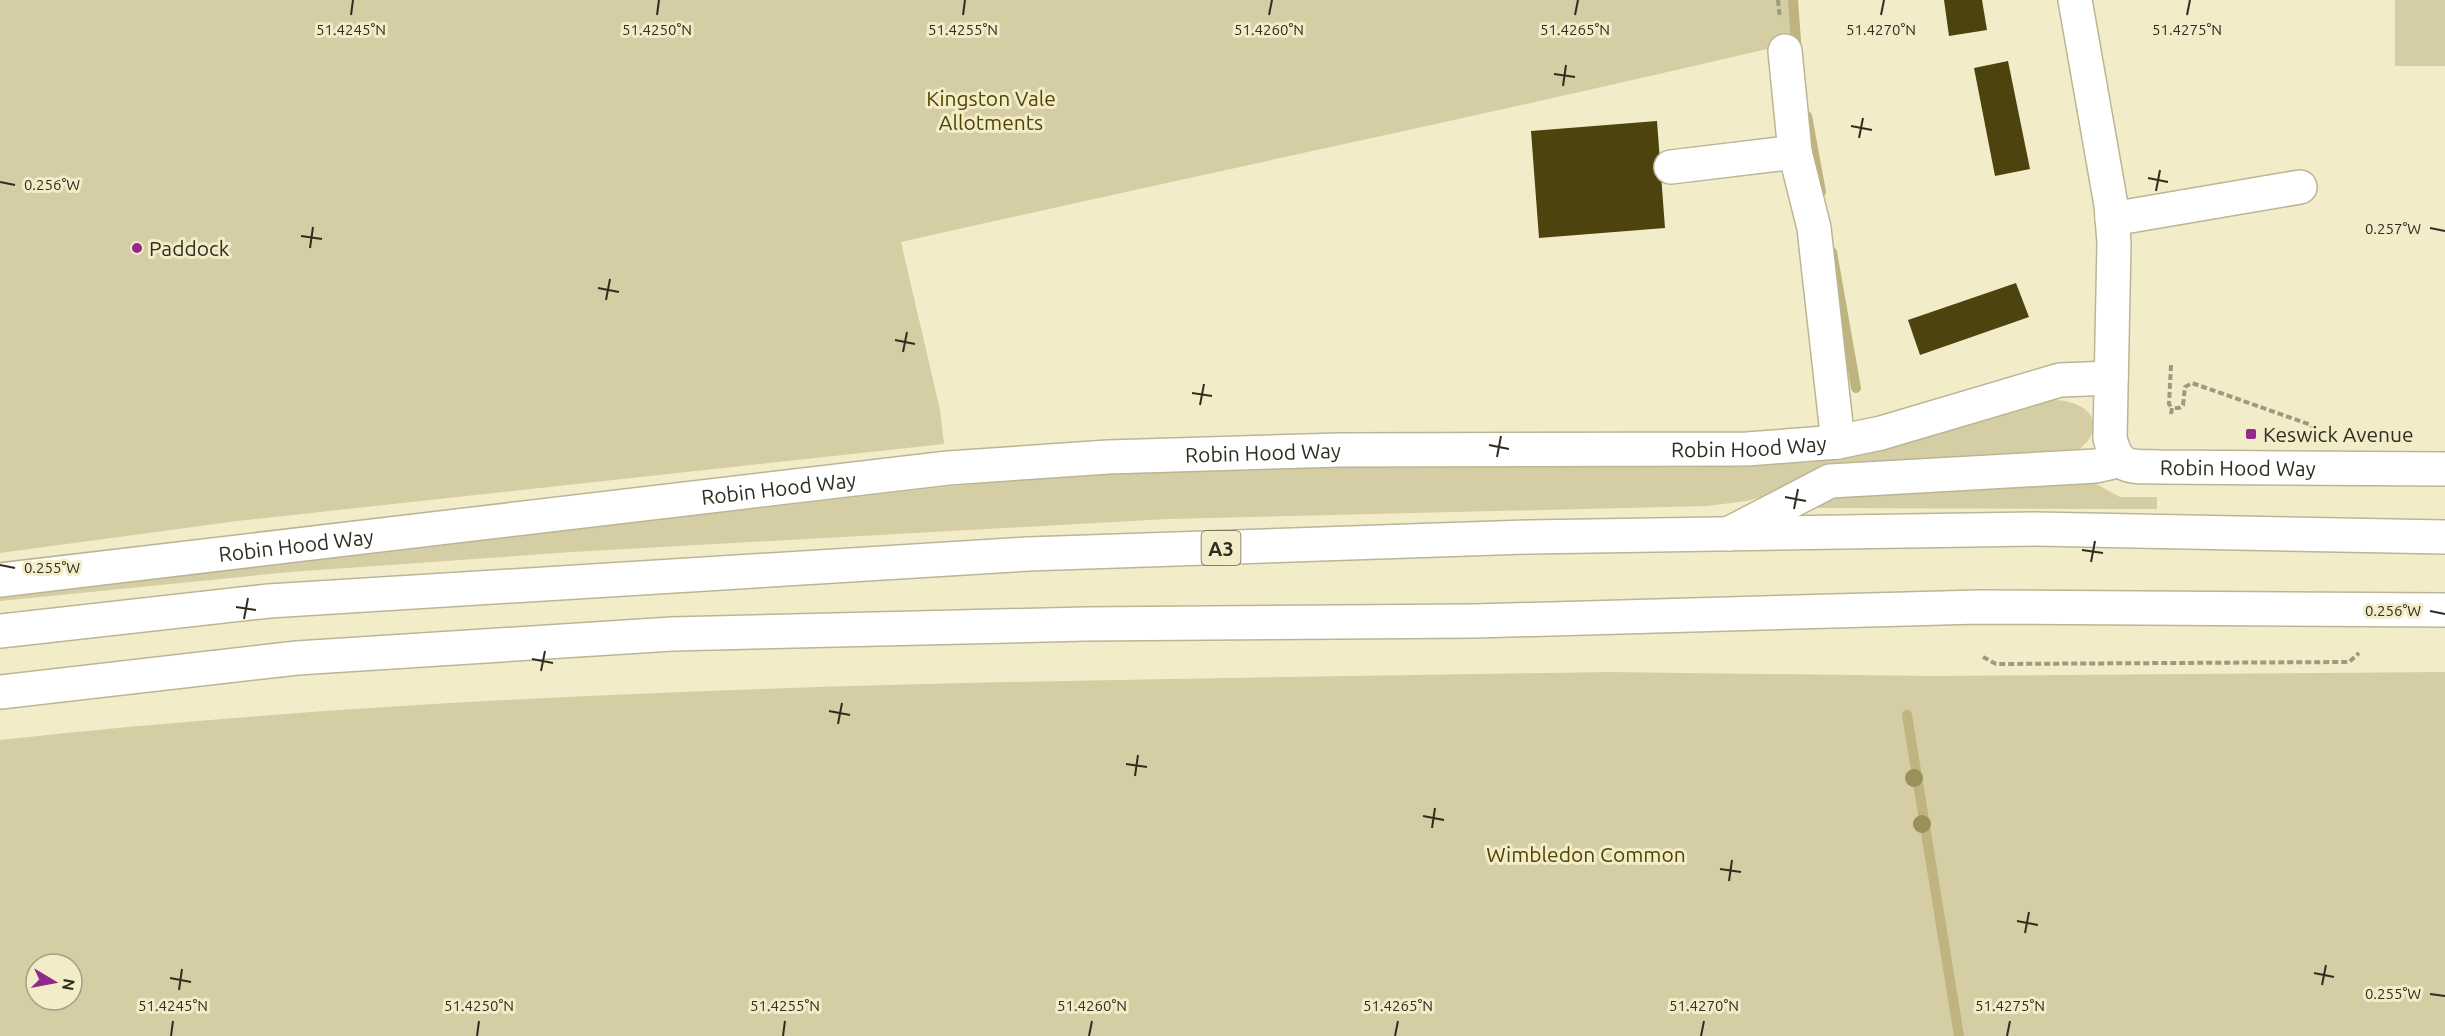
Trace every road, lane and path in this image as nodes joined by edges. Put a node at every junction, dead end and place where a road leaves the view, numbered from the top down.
1 (2075, 0) edge
2 (1785, 51) dead end
3 (1795, 152) junction
4 (1671, 167) dead end
5 (2300, 187) dead end
6 (2112, 219) junction
7 (2171, 365) dead end
8 (2111, 378) junction
9 (2172, 408) junction
10 (2171, 414) dead end
11 (2311, 425) dead end
12 (1838, 442) junction
13 (2118, 461) junction
14 (2445, 469) edge
15 (1728, 534) junction
16 (2445, 537) edge
17 (0, 580) edge
18 (2445, 610) edge
19 (0, 631) edge
20 (2360, 653) dead end
21 (1983, 657) dead end
22 (0, 692) edge

1 - 6 main road
2 - 3 main road
3 - 4 main road
3 - 12 main road
5 - 6 main road
6 - 8 main road
7 - 9 path
8 - 12 main road, Robin Hood Way
8 - 13 main road
9 - 10 path
9 - 11 path
12 - 17 main road, Robin Hood Way
13 - 14 main road, Robin Hood Way
13 - 15 main road
15 - 16 main road, A3
15 - 19 main road, A3
18 - 22 main road
20 - 21 path

